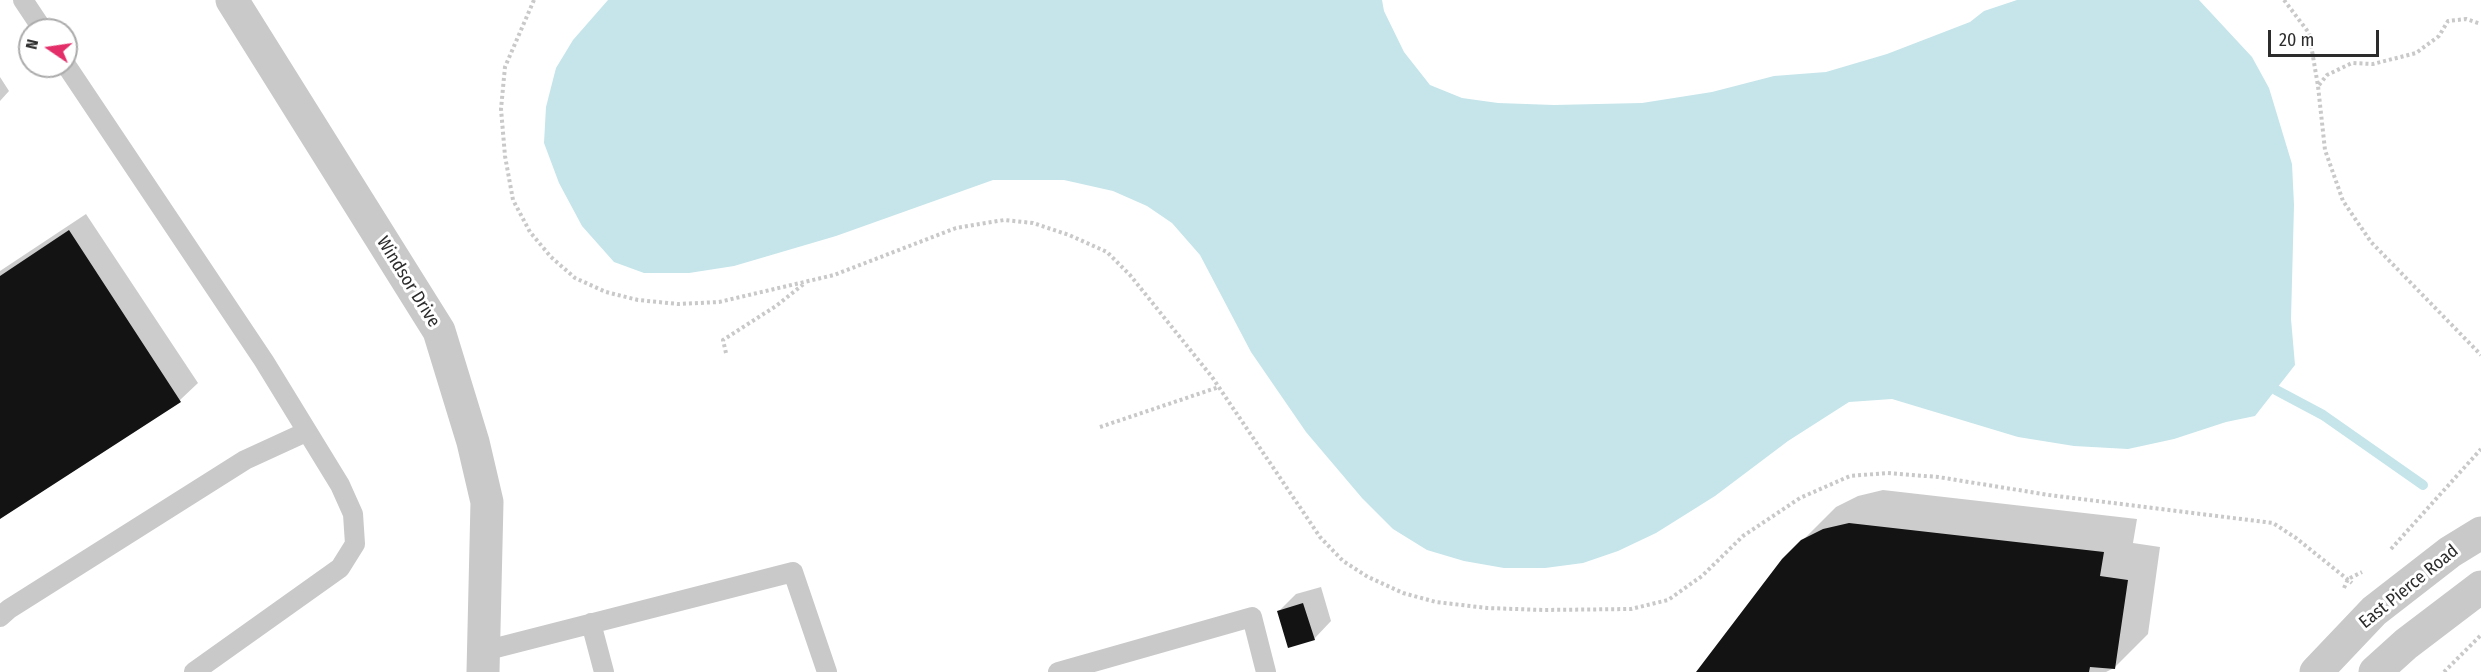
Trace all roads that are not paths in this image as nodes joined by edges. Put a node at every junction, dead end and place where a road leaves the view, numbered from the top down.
1 (23, 0) edge
2 (232, 0) edge
3 (35, 18) edge
4 (75, 78) edge
5 (306, 432) junction
6 (2481, 533) edge
7 (2481, 587) edge
8 (0, 617) edge
9 (591, 624) junction
10 (483, 667) edge
11 (194, 672) edge
12 (604, 672) edge
13 (827, 672) edge
14 (1058, 672) edge
15 (1266, 672) edge
16 (2316, 672) edge
17 (2374, 672) edge

1 - 3 lane
2 - 10 street, Windsor Drive
4 - 5 lane
5 - 8 lane
5 - 11 lane
6 - 16 street, East Pierce Road
7 - 17 street
9 - 10 lane
9 - 12 lane
9 - 13 lane
14 - 15 lane

